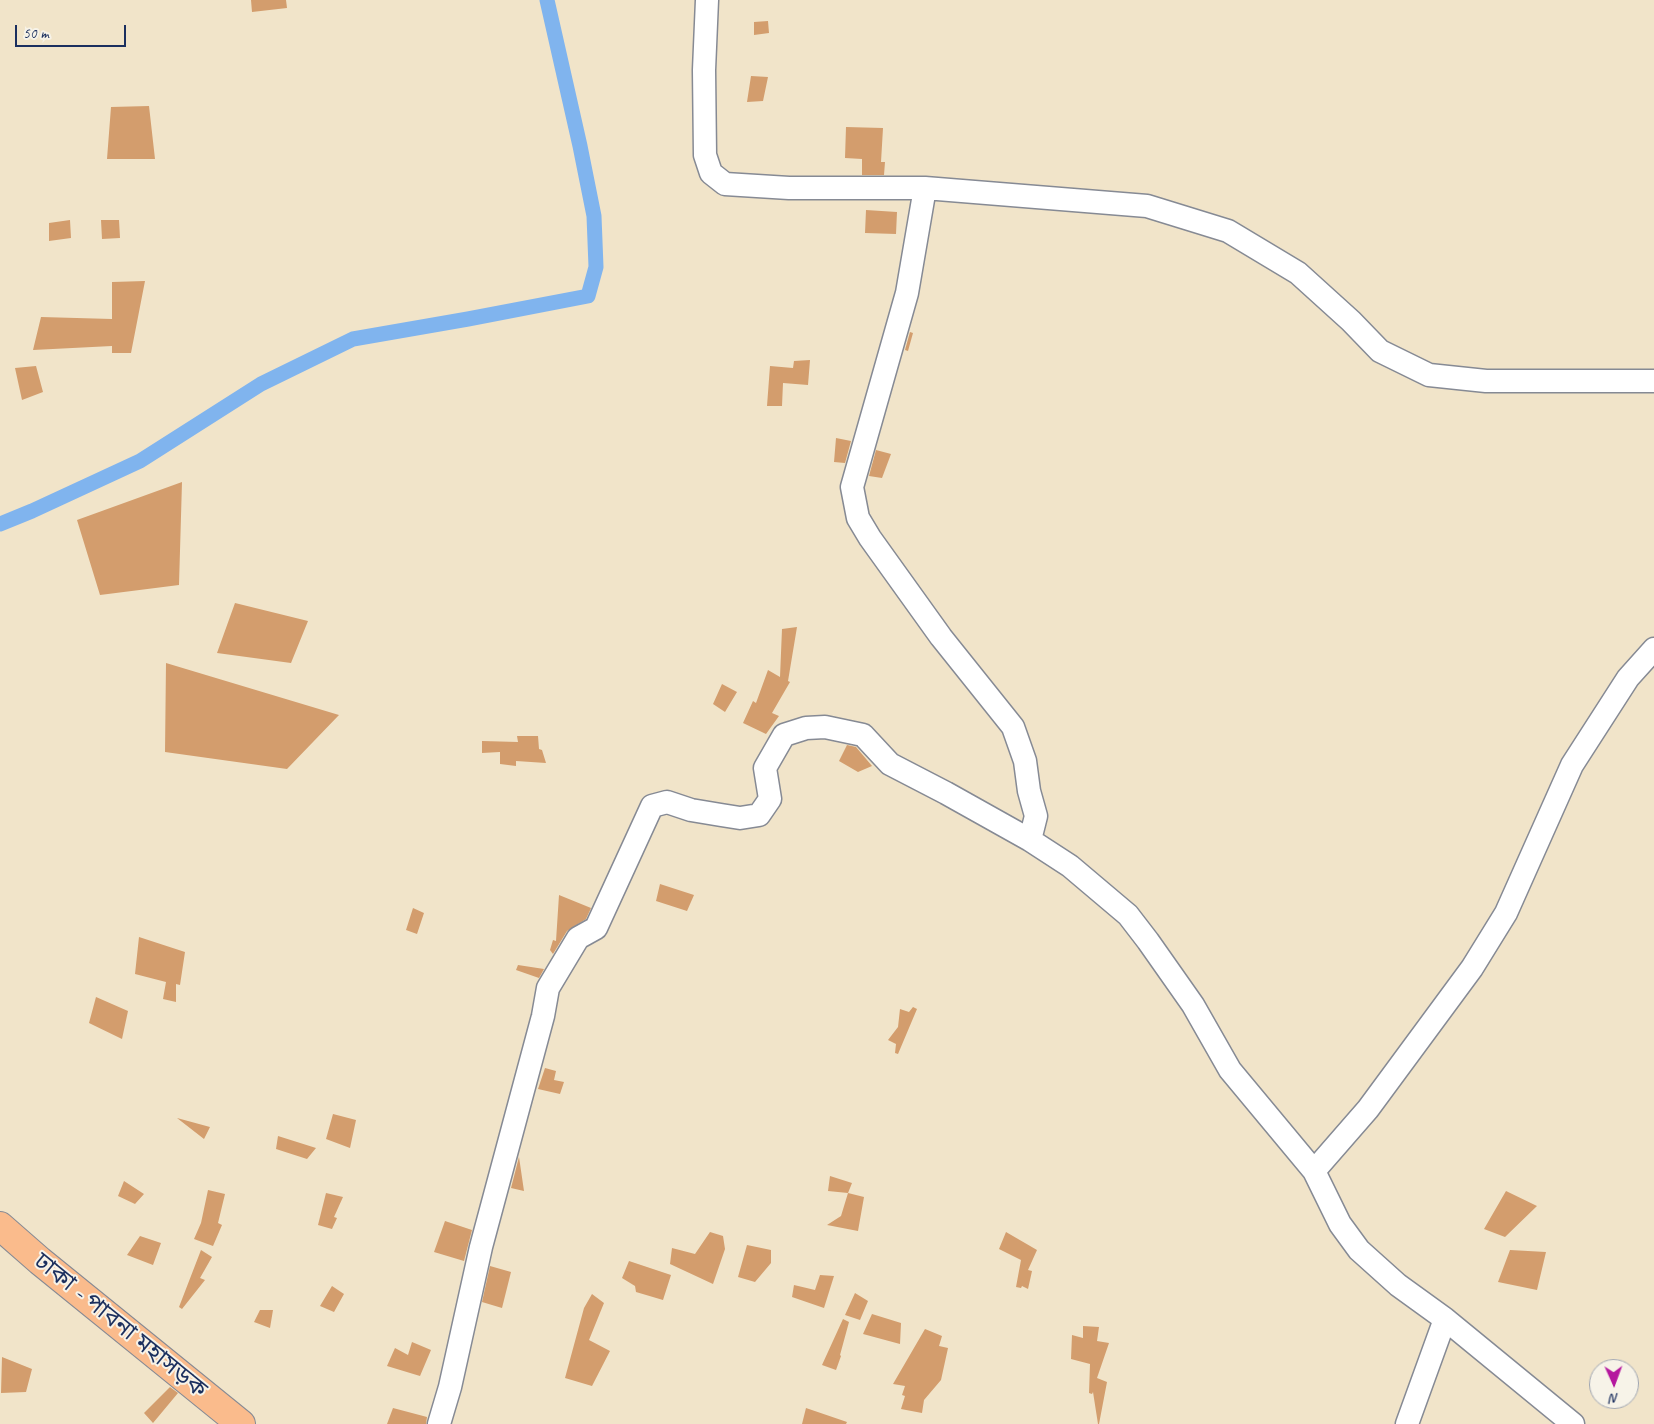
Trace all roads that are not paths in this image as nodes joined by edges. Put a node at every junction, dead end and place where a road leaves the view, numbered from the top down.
1 (707, 0) edge
2 (925, 188) junction
3 (1654, 381) edge
4 (1654, 649) edge
5 (1030, 840) junction
6 (1314, 1171) junction
7 (0, 1226) edge
8 (1445, 1319) junction
9 (241, 1424) edge
10 (439, 1424) edge
11 (1407, 1424) edge
12 (1573, 1424) edge

1 - 2 street
2 - 3 street
2 - 5 street
4 - 6 street
5 - 6 street
5 - 10 street
6 - 8 street
7 - 9 highway, ঢাকা - পাবনা মহাসড়ক
8 - 11 street
8 - 12 street

